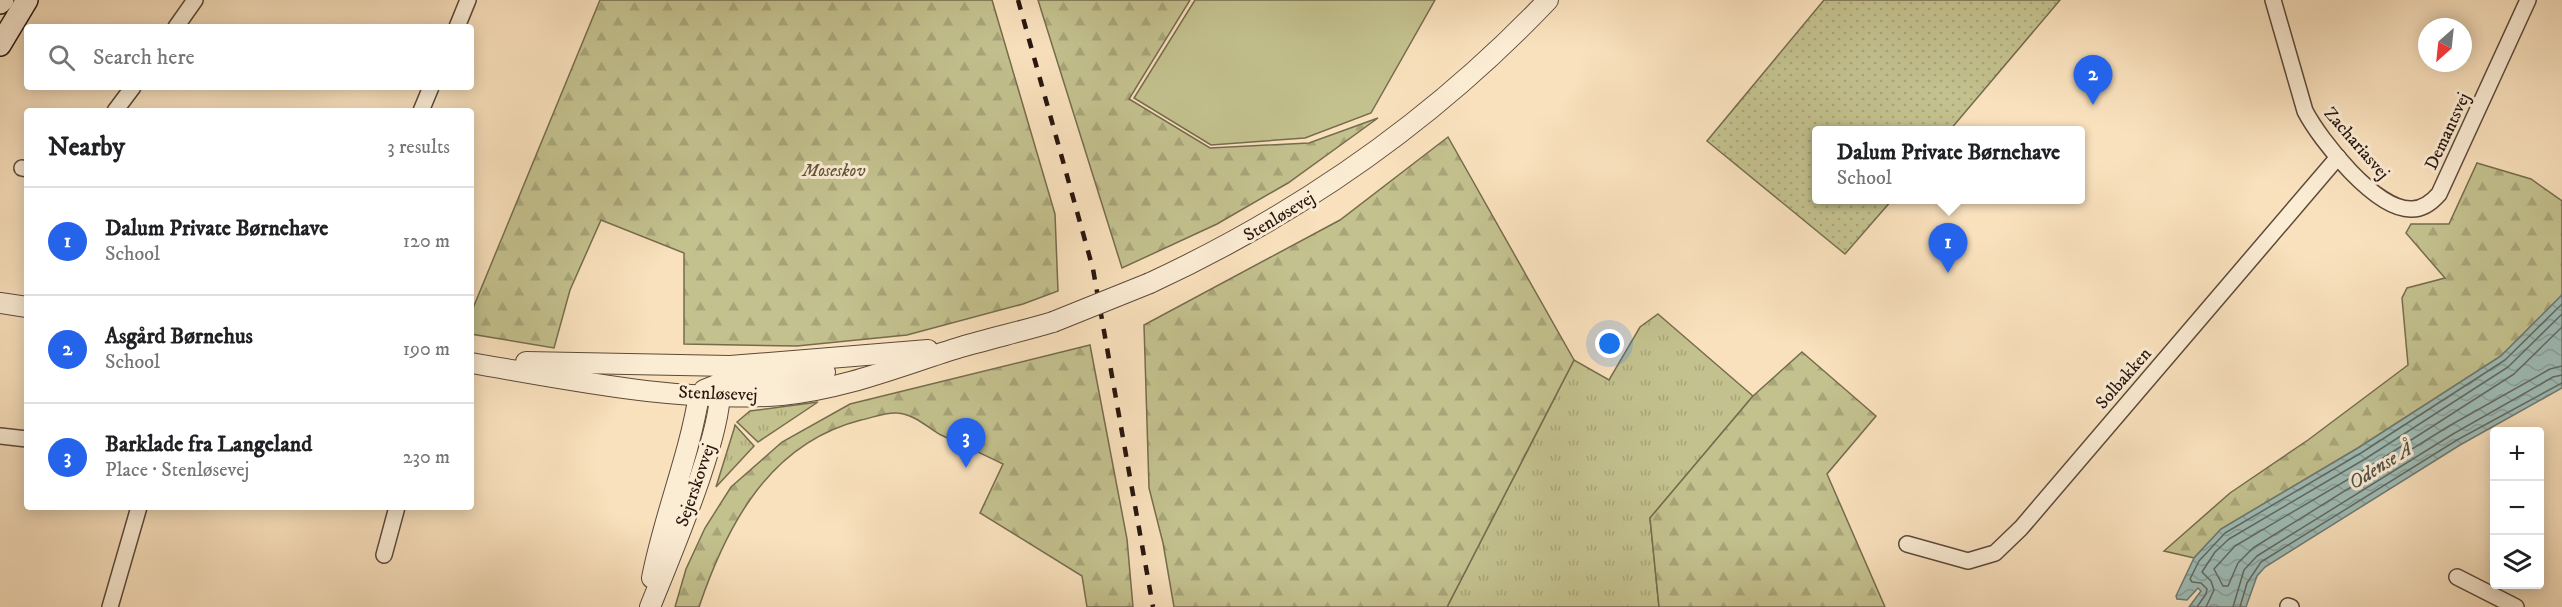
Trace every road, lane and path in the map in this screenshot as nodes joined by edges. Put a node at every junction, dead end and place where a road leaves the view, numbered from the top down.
1 (27, 0) edge
2 (195, 0) edge
3 (468, 0) edge
4 (1548, 0) edge
5 (2273, 0) edge
6 (2528, 0) edge
7 (178, 24) edge
8 (458, 24) edge
9 (0, 45) edge
10 (131, 90) edge
11 (430, 90) edge
12 (117, 108) edge
13 (422, 108) edge
14 (2338, 157) junction
15 (2422, 207) joint
16 (0, 303) edge
17 (24, 307) edge
18 (961, 348) junction
19 (474, 361) edge
20 (474, 362) edge
21 (702, 367) junction
22 (720, 390) junction
23 (699, 395) junction
24 (0, 436) edge
25 (24, 439) edge
26 (138, 510) edge
27 (396, 510) edge
28 (1907, 544) dead end
29 (384, 555) dead end
30 (2457, 577) dead end
31 (110, 607) edge
32 (648, 607) edge
33 (2516, 607) edge

1 - 9 main road
2 - 7 street
3 - 8 street
4 - 18 street, Stenløsevej, bridge
5 - 14 street, Zachariasvej
6 - 15 street, Demantsvej
10 - 12 street
11 - 13 street
14 - 15 street, Zachariasvej
14 - 28 street, Solbakken
16 - 17 street
18 - 21 street, Stenløsevej
18 - 22 street
19 - 21 street, Stenløsevej
20 - 23 street, Stenløsevej
21 - 22 street
22 - 23 street
22 - 32 street, Sejerskovvej
23 - 32 street, Sejerskovvej
24 - 25 street
26 - 31 street
27 - 29 street
30 - 33 street

